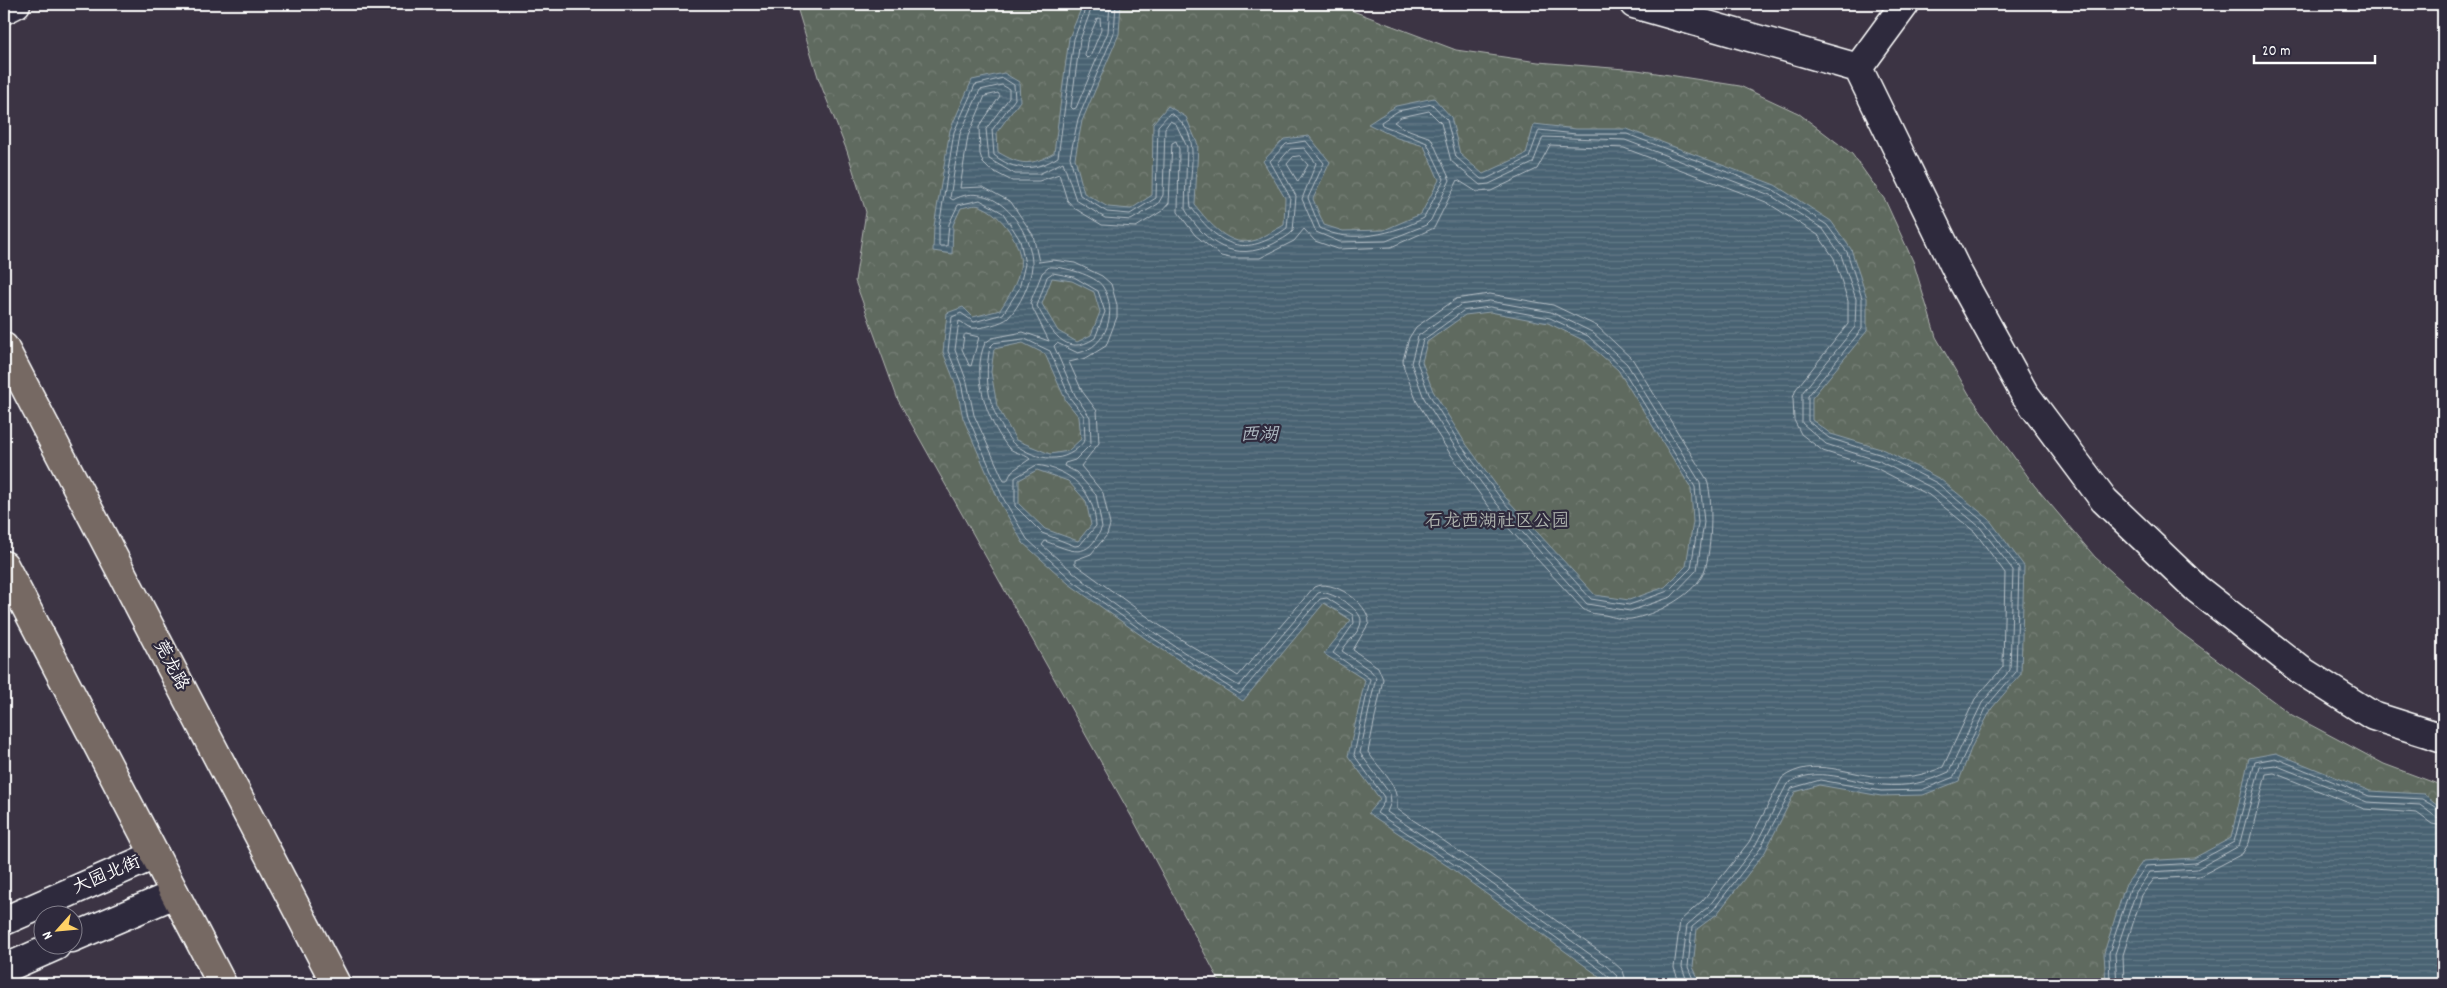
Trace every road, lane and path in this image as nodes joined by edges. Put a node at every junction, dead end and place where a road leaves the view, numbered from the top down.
1 (16, 4) edge
2 (1634, 4) edge
3 (1905, 4) edge
4 (4, 10) edge
5 (1858, 68) junction
6 (4, 347) edge
7 (4, 565) edge
8 (2443, 738) edge
9 (155, 855) junction
10 (175, 894) junction
11 (4, 920) edge
12 (82, 934) edge
13 (32, 956) edge
14 (4, 968) edge
15 (222, 984) edge
16 (336, 984) edge

1 - 4 street
2 - 5 street
3 - 5 street
5 - 8 street
6 - 16 main road, 莞龙路
7 - 9 main road
9 - 10 main road
9 - 11 street, 大园北街
10 - 12 street
10 - 15 main road
13 - 14 street

